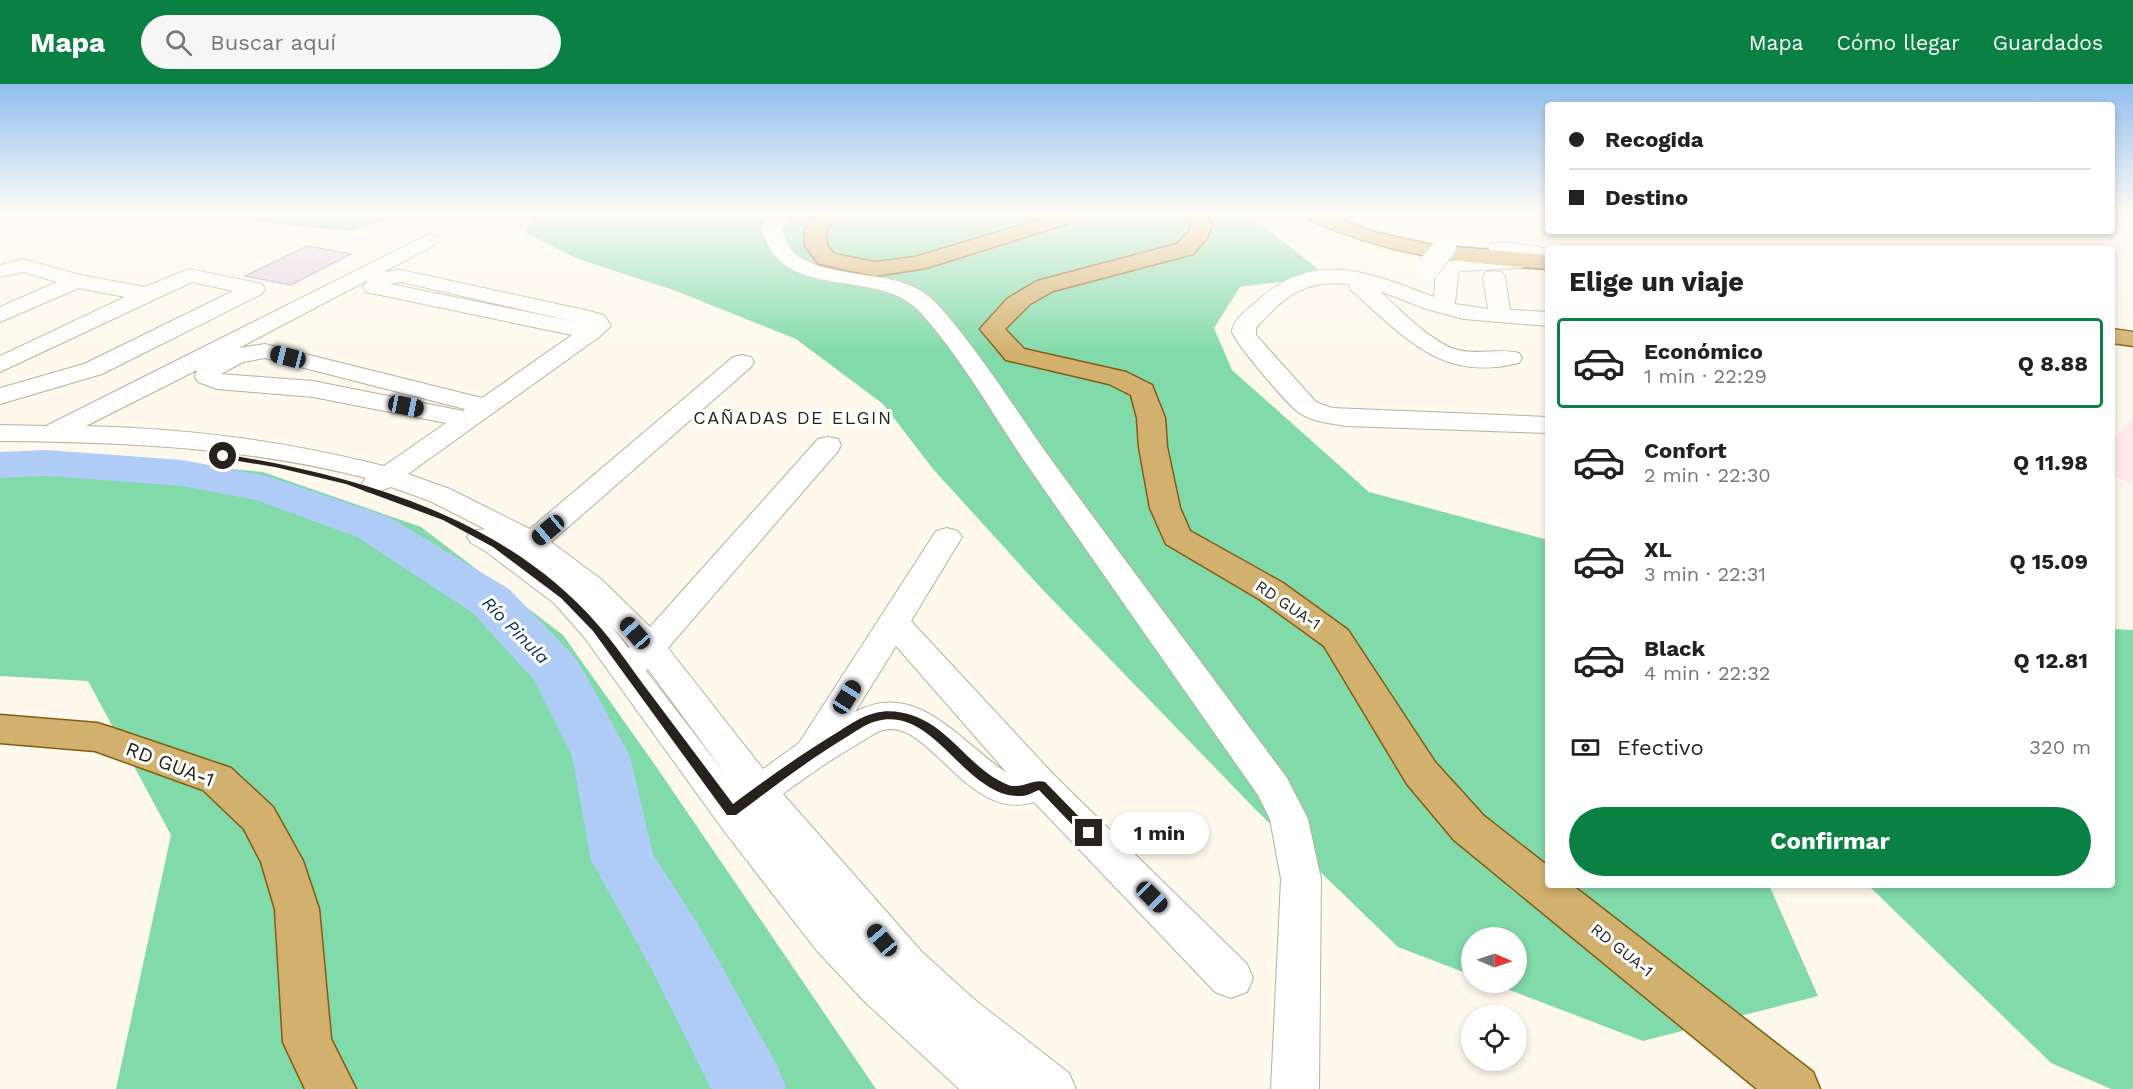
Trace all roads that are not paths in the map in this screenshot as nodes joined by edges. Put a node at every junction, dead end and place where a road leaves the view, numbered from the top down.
1 (387, 262) edge
2 (796, 262) edge
3 (841, 262) edge
4 (918, 262) edge
5 (1140, 262) edge
6 (1433, 262) edge
7 (1502, 262) edge
8 (0, 271) edge
9 (1349, 277) junction
10 (1494, 277) dead end
11 (77, 281) junction
12 (145, 294) junction
13 (1434, 304) junction
14 (0, 315) edge
15 (1495, 316) junction
16 (1545, 319) edge
17 (585, 326) junction
18 (2115, 336) edge
19 (2133, 339) edge
20 (742, 362) dead end
21 (0, 365) edge
22 (0, 396) edge
23 (108, 406) junction
24 (466, 410) junction
25 (1545, 425) edge
26 (14, 438) edge
27 (828, 445) dead end
28 (368, 479) junction
29 (947, 537) dead end
30 (522, 550) junction
31 (894, 623) junction
32 (638, 659) junction
33 (0, 729) edge
34 (812, 753) junction
35 (1041, 785) junction
36 (746, 802) junction
37 (1232, 978) dead end
38 (331, 1089) edge
39 (993, 1089) edge
40 (1052, 1089) edge
41 (1294, 1089) edge
42 (1795, 1089) edge

1 - 23 street
2 - 41 street
3 - 4 main road
5 - 42 main road, RD GUA-1
6 - 13 street, bridge
7 - 13 street
8 - 11 street
9 - 13 street
9 - 15 street
9 - 25 street
10 - 15 street
11 - 12 street
11 - 14 street
12 - 21 street
12 - 22 street
13 - 15 street
15 - 16 street
17 - 17 street
17 - 24 street
18 - 19 main road
20 - 30 street
23 - 26 street
23 - 26 street
24 - 24 street
24 - 28 street
26 - 28 street
27 - 32 street
28 - 30 street
29 - 31 street
30 - 32 street
31 - 34 street
31 - 35 street
32 - 36 street
33 - 38 main road, RD GUA-1
34 - 35 street
34 - 36 street
35 - 37 street
36 - 39 street
36 - 40 street

